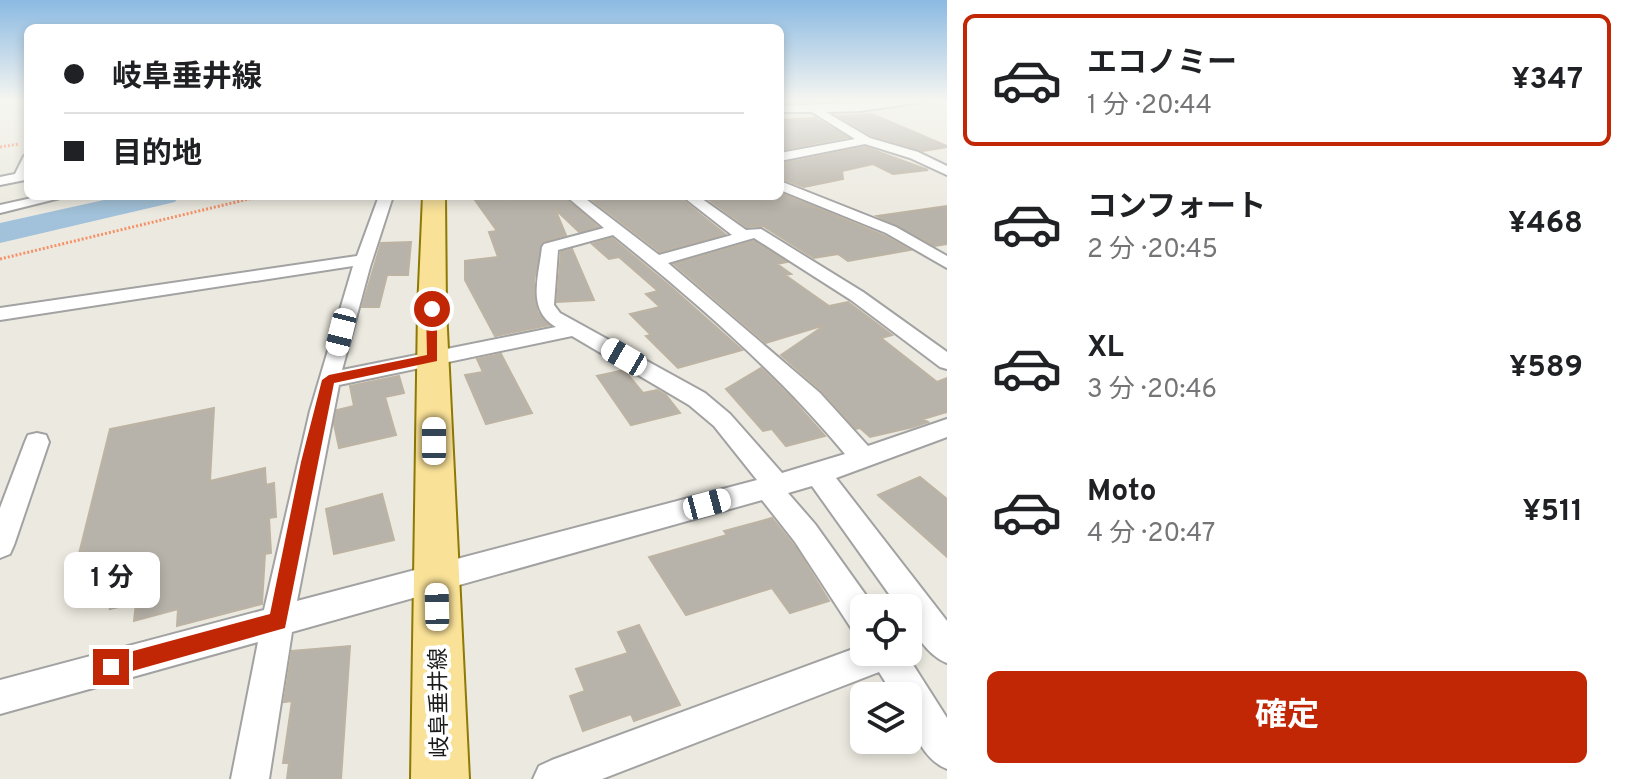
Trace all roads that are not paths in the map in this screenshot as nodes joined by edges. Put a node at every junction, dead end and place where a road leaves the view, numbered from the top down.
1 (862, 137) edge
2 (866, 140) junction
3 (936, 153) dead end
4 (914, 155) junction
5 (784, 156) edge
6 (24, 168) edge
7 (947, 171) edge
8 (0, 181) edge
9 (784, 187) edge
10 (42, 200) edge
11 (384, 200) edge
12 (434, 200) edge
13 (578, 200) edge
14 (694, 200) edge
15 (0, 209) edge
16 (616, 229) junction
17 (744, 236) junction
18 (362, 260) junction
19 (656, 261) junction
20 (947, 263) edge
21 (0, 314) edge
22 (575, 329) junction
23 (433, 358) junction
24 (947, 362) edge
25 (329, 380) junction
26 (947, 428) edge
27 (37, 442) dead end
28 (864, 459) junction
29 (818, 474) junction
30 (771, 486) junction
31 (0, 545) edge
32 (436, 579) junction
33 (850, 599) edge
34 (278, 621) junction
35 (947, 647) edge
36 (850, 666) edge
37 (895, 666) edge
38 (0, 697) edge
39 (947, 751) edge
40 (250, 779) edge
41 (440, 779) edge
42 (552, 779) edge

1 - 2 street
2 - 4 street
2 - 5 street
3 - 4 street
4 - 7 street
6 - 8 street
9 - 20 street
10 - 15 street
11 - 18 street
12 - 23 main road, 岐阜垂井線
13 - 16 street
14 - 17 street
16 - 19 street
16 - 22 street
17 - 19 street
17 - 24 street
18 - 21 street
18 - 25 street
19 - 28 street
22 - 23 street
22 - 30 street
23 - 25 street
23 - 32 main road, 岐阜垂井線
25 - 34 street
26 - 28 street
27 - 31 street
28 - 29 street
29 - 30 street
29 - 35 street
30 - 32 street
30 - 33 street
32 - 34 street
32 - 41 main road, 岐阜垂井線
34 - 38 street
34 - 40 street
36 - 42 street
37 - 39 street

